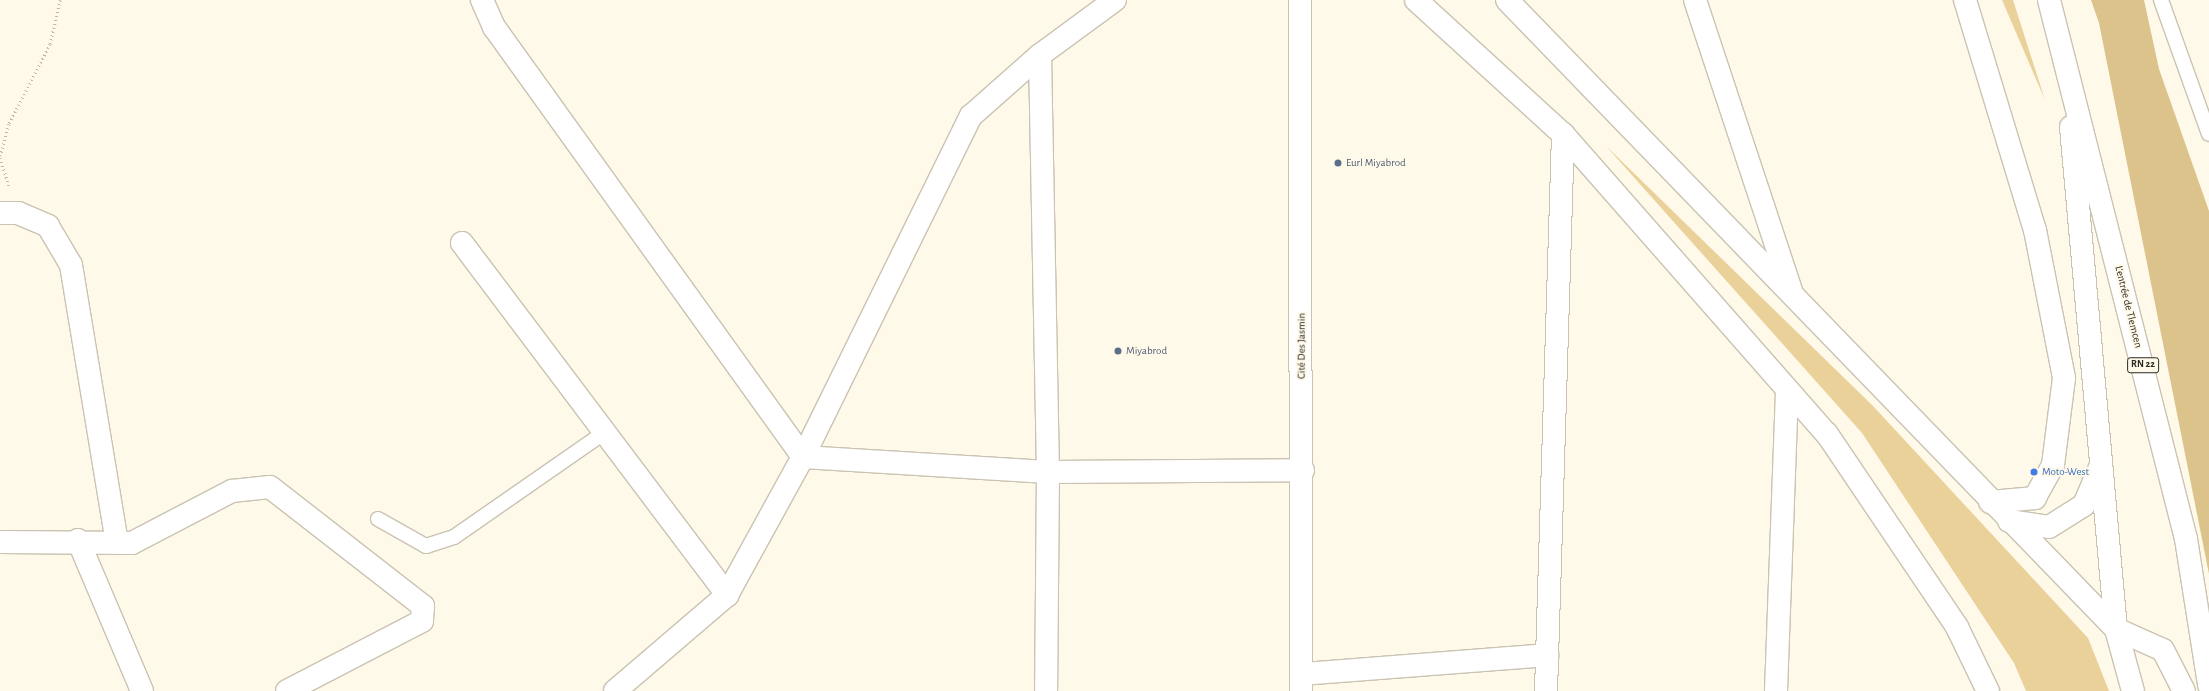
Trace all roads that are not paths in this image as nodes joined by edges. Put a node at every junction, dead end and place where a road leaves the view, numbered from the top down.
1 (482, 0) edge
2 (1115, 0) edge
3 (1300, 0) edge
4 (1416, 0) edge
5 (1507, 0) edge
6 (1695, 0) edge
7 (1965, 0) edge
8 (2049, 0) edge
9 (2161, 0) edge
10 (2063, 48) junction
11 (1040, 55) junction
12 (1563, 134) junction
13 (2209, 134) edge
14 (0, 213) edge
15 (462, 243) dead end
16 (1792, 293) junction
17 (1788, 390) junction
18 (605, 432) junction
19 (803, 457) junction
20 (2102, 462) junction
21 (1303, 470) junction
22 (1048, 472) junction
23 (1990, 502) junction
24 (378, 519) dead end
25 (2009, 521) junction
26 (78, 540) junction
27 (0, 542) edge
28 (117, 542) junction
29 (727, 595) junction
30 (2116, 629) junction
31 (1547, 655) junction
32 (1302, 683) edge
33 (2209, 685) edge
34 (142, 691) edge
35 (287, 691) edge
36 (615, 691) edge
37 (1046, 691) edge
38 (1546, 691) edge
39 (1776, 691) edge
40 (1988, 691) edge
41 (2133, 691) edge
42 (2184, 691) edge

1 - 19 street
2 - 11 street
3 - 21 street, Cité Des Jasmin
4 - 12 street
5 - 16 street
6 - 16 street
7 - 23 street
8 - 10 street, L'entrée de Tlemcen / RN 22
9 - 13 lane
10 - 20 street, L'entrée de Tlemcen / RN 22
10 - 33 street, L'entrée de Tlemcen / RN 22
11 - 19 street
11 - 22 street
12 - 17 street
12 - 31 street
14 - 28 street
15 - 18 street
16 - 23 street
17 - 39 street
17 - 40 street
18 - 24 lane
18 - 29 street
19 - 22 street
19 - 29 street
20 - 25 street
20 - 30 street, L'entrée de Tlemcen / RN 22
21 - 22 street
21 - 32 street, Cité Des Jasmin
22 - 37 street
23 - 25 street
25 - 30 street
26 - 27 street
26 - 28 street
26 - 34 street
28 - 35 street
29 - 36 street
30 - 41 street, L'entrée de Tlemcen / RN 22
30 - 42 street
31 - 32 street
31 - 38 street

